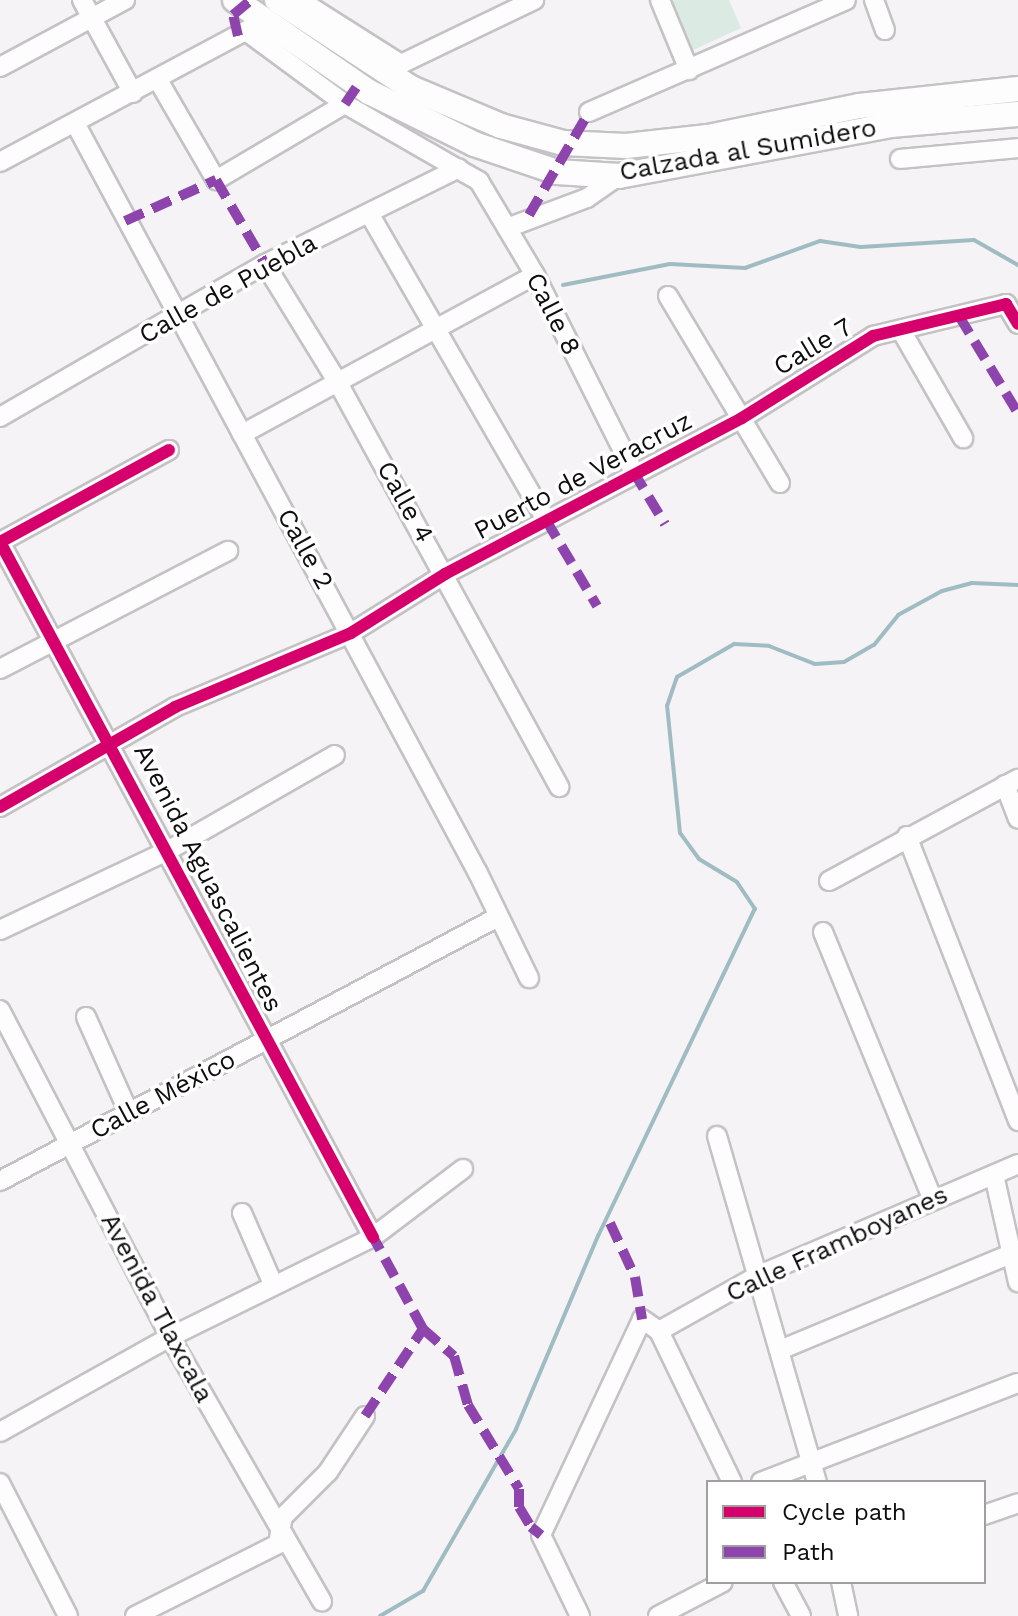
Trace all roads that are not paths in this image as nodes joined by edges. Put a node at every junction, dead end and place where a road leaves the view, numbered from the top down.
1 (82, 0) edge
2 (125, 0) edge
3 (235, 0) edge
4 (534, 0) edge
5 (660, 0) edge
6 (846, 0) edge
7 (874, 0) edge
8 (286, 1) edge
9 (92, 17) junction
10 (254, 27) junction
11 (885, 30) dead end
12 (0, 67) edge
13 (689, 70) junction
14 (158, 80) junction
15 (1018, 89) edge
16 (133, 93) junction
17 (345, 104) junction
18 (589, 112) dead end
19 (1018, 114) edge
20 (75, 123) junction
21 (1018, 148) edge
22 (900, 159) dead end
23 (0, 162) edge
24 (459, 168) junction
25 (619, 176) junction
26 (370, 215) junction
27 (507, 228) junction
28 (265, 264) junction
29 (535, 275) junction
30 (668, 296) dead end
31 (175, 316) junction
32 (1018, 324) edge
33 (437, 329) junction
34 (901, 330) junction
35 (337, 381) junction
36 (0, 417) edge
37 (742, 418) junction
38 (242, 434) junction
39 (963, 438) dead end
40 (169, 450) dead end
41 (633, 471) junction
42 (780, 483) dead end
43 (546, 520) junction
44 (0, 542) edge
45 (228, 551) dead end
46 (445, 574) junction
47 (351, 633) junction
48 (54, 640) junction
49 (0, 669) edge
50 (112, 742) junction
51 (335, 755) dead end
52 (1012, 782) edge
53 (559, 787) dead end
54 (0, 807) edge
55 (1018, 819) edge
56 (907, 836) junction
57 (169, 850) junction
58 (829, 881) dead end
59 (496, 918) junction
60 (0, 930) edge
61 (823, 932) dead end
62 (529, 978) dead end
63 (0, 1010) edge
64 (86, 1017) dead end
65 (267, 1040) junction
66 (129, 1113) junction
67 (1018, 1121) edge
68 (717, 1136) dead end
69 (70, 1144) junction
70 (1018, 1164) edge
71 (463, 1169) dead end
72 (994, 1175) junction
73 (0, 1181) edge
74 (932, 1198) junction
75 (242, 1213) dead end
76 (373, 1237) junction
77 (1014, 1252) edge
78 (757, 1276) junction
79 (1018, 1282) edge
80 (273, 1284) junction
81 (659, 1331) junction
82 (170, 1337) junction
83 (780, 1350) junction
84 (1018, 1383) edge
85 (365, 1416) dead end
86 (0, 1432) edge
87 (812, 1462) junction
88 (731, 1480) edge
89 (766, 1480) edge
90 (816, 1480) edge
91 (0, 1483) edge
92 (1018, 1503) edge
93 (986, 1514) edge
94 (281, 1531) junction
95 (719, 1584) edge
96 (788, 1584) edge
97 (841, 1584) edge
98 (322, 1601) dead end
99 (68, 1616) edge
100 (135, 1616) edge
101 (580, 1616) edge
102 (658, 1616) edge
103 (801, 1616) edge
104 (848, 1616) edge

1 - 9 street
2 - 9 street
3 - 10 main road, Calzada al Sumidero
4 - 8 street
5 - 13 street
6 - 13 street
7 - 11 street
8 - 15 main road, Calzada al Sumidero
9 - 12 street
9 - 16 street
10 - 14 street
10 - 17 street, Calle 8
10 - 25 main road, Calzada al Sumidero
13 - 18 street
14 - 16 street
14 - 17 street
16 - 20 street
17 - 24 street, Calle 8
19 - 25 main road, Calzada al Sumidero
20 - 23 street
20 - 31 street, Calle 2
21 - 22 street
24 - 26 street, Calle de Puebla
24 - 27 street, Calle 8
25 - 27 street
26 - 28 street, Calle de Puebla
26 - 33 street
27 - 29 street, Calle 8
28 - 31 street, Calle de Puebla
28 - 35 street, Calle 4
29 - 33 street
29 - 41 street, Calle 8
30 - 37 street
31 - 36 street, Calle de Puebla
31 - 38 street, Calle 2
32 - 34 street, Calle 7
33 - 35 street
33 - 43 street
34 - 37 street, Calle 7
34 - 39 street
35 - 38 street
35 - 46 street, Calle 4
37 - 41 street, Puerto de Veracruz
37 - 42 street
38 - 47 street, Calle 2
40 - 44 street
41 - 43 street, Puerto de Veracruz
43 - 46 street, Puerto de Veracruz
44 - 48 street, Avenida Aguascalientes
45 - 48 street
46 - 47 street, Puerto de Veracruz
46 - 53 street, Calle 4
47 - 50 street, Puerto de Veracruz
47 - 59 street, Calle 2
48 - 49 street
48 - 50 street, Avenida Aguascalientes
50 - 54 street, Puerto de Veracruz
50 - 57 street, Avenida Aguascalientes
51 - 57 street
52 - 55 street
52 - 56 street
56 - 58 street
56 - 67 street
57 - 60 street
57 - 65 street, Avenida Aguascalientes
59 - 62 street, Calle 2
59 - 65 street, Calle México
61 - 74 street
63 - 69 street, Avenida Tlaxcala
64 - 66 street
65 - 66 street, Calle México
65 - 76 street, Avenida Aguascalientes
66 - 69 street, Calle México
68 - 78 street
69 - 73 street, Calle México
69 - 82 street, Avenida Tlaxcala
70 - 72 street, Calle Framboyanes
71 - 76 street
72 - 74 street, Calle Framboyanes
72 - 77 street
74 - 78 street, Calle Framboyanes
75 - 80 street
76 - 80 street
77 - 79 street
77 - 83 street
78 - 81 street, Calle Framboyanes
78 - 83 street
80 - 82 street
81 - 88 street
81 - 101 street
82 - 86 street
82 - 94 street, Avenida Tlaxcala
83 - 87 street
84 - 87 street
85 - 94 street
87 - 89 street
87 - 90 street
91 - 99 street
92 - 93 street
94 - 98 street, Avenida Tlaxcala
94 - 100 street
95 - 102 street
96 - 103 street
97 - 104 street

